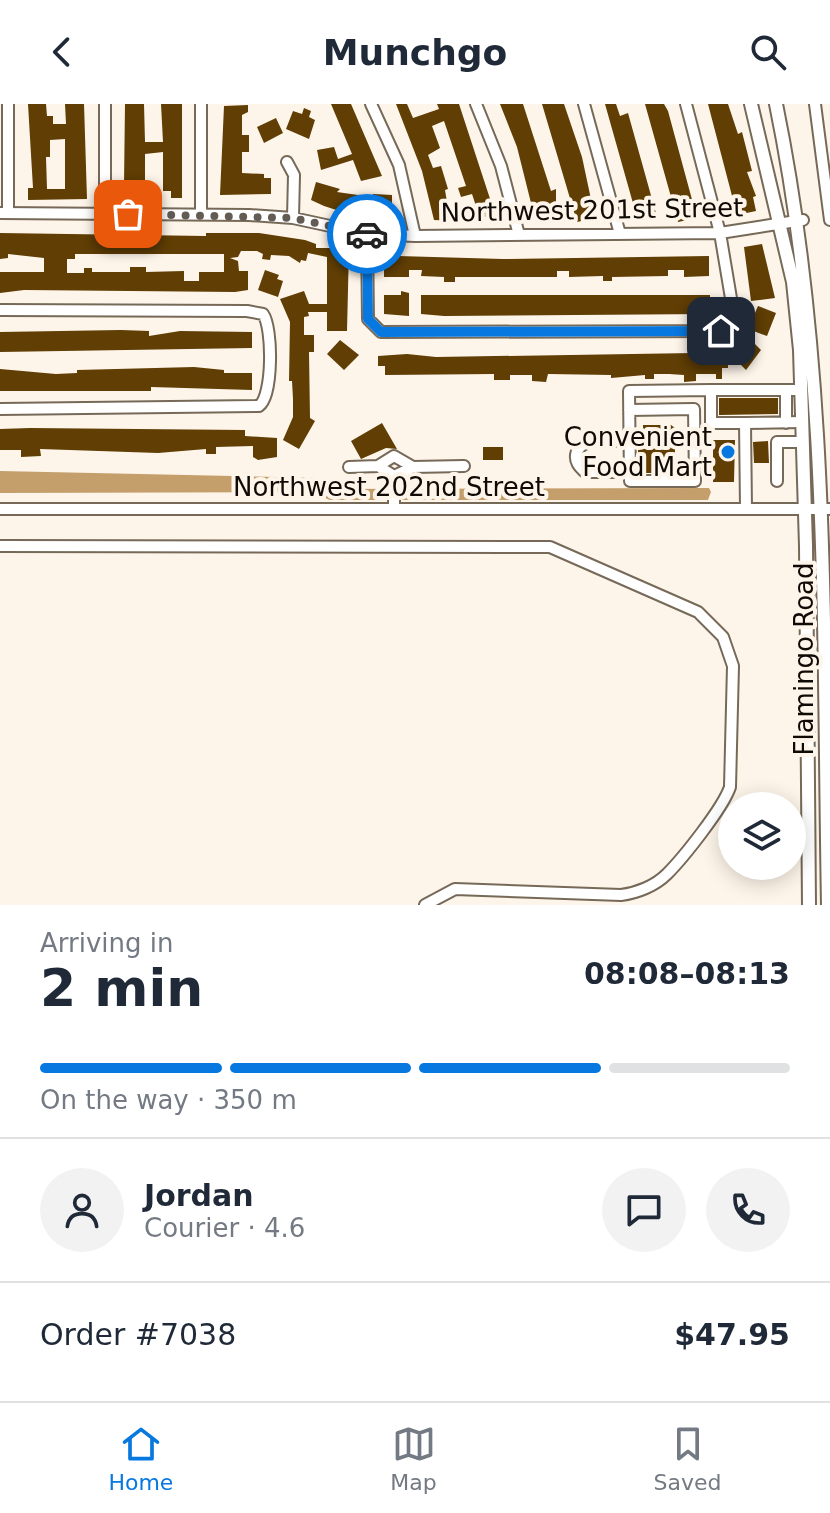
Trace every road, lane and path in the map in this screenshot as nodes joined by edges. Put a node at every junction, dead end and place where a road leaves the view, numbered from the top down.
1 (8, 104) edge
2 (105, 104) edge
3 (201, 104) edge
4 (371, 104) edge
5 (476, 104) edge
6 (584, 104) edge
7 (686, 104) edge
8 (751, 104) edge
9 (776, 104) edge
10 (815, 104) edge
11 (826, 156) edge
12 (287, 162) dead end
13 (4, 213) edge
14 (105, 214) junction
15 (201, 215) junction
16 (293, 218) junction
17 (830, 219) edge
18 (803, 220) junction
19 (781, 224) junction
20 (720, 233) junction
21 (367, 234) junction
22 (620, 234) junction
23 (519, 235) junction
24 (415, 236) junction
25 (0, 310) edge
26 (711, 390) junction
27 (786, 390) junction
28 (801, 390) junction
29 (0, 409) edge
30 (629, 410) junction
31 (802, 422) junction
32 (745, 423) junction
33 (786, 423) junction
34 (629, 441) junction
35 (803, 442) junction
36 (378, 466) junction
37 (464, 466) dead end
38 (349, 467) dead end
39 (413, 467) junction
40 (630, 472) junction
41 (777, 481) dead end
42 (394, 482) junction
43 (394, 505) junction
44 (0, 509) edge
45 (746, 509) junction
46 (805, 509) junction
47 (828, 509) edge
48 (0, 546) edge
49 (425, 905) edge
50 (809, 905) edge
51 (828, 905) edge

1 - 13 street
2 - 14 street
3 - 15 street
4 - 24 street
5 - 23 street
6 - 22 street
7 - 20 street
8 - 19 main road, Flamingo Road
9 - 18 main road, Flamingo Road
10 - 11 street
11 - 17 street
12 - 16 street
13 - 14 street, Northwest 201st Street
14 - 15 street, Northwest 201st Street
15 - 16 street, Northwest 201st Street
16 - 21 street, Northwest 201st Street
18 - 19 street, Northwest 201st Street
18 - 47 main road, Flamingo Road
19 - 20 street, Northwest 201st Street
19 - 28 main road, Flamingo Road
20 - 21 street
20 - 22 street, Northwest 201st Street
21 - 24 street, Northwest 201st Street
22 - 23 street, Northwest 201st Street
23 - 24 street, Northwest 201st Street
25 - 29 street
26 - 27 street
26 - 30 street
26 - 32 street
27 - 28 street
27 - 33 street
28 - 31 main road, Flamingo Road
30 - 34 street
30 - 40 street
31 - 33 street
31 - 35 main road, Flamingo Road
32 - 33 street
32 - 45 street
34 - 40 street
34 - 40 street
35 - 41 street
35 - 46 main road, Flamingo Road
36 - 38 street
36 - 39 street
36 - 42 street
37 - 39 street
39 - 42 street
42 - 43 street
43 - 44 street, Northwest 202nd Street
43 - 45 street, Northwest 202nd Street
45 - 46 street, Northwest 202nd Street
46 - 47 street, Northwest 202nd Street
46 - 50 main road, Flamingo Road
47 - 51 main road, Flamingo Road
48 - 49 street

